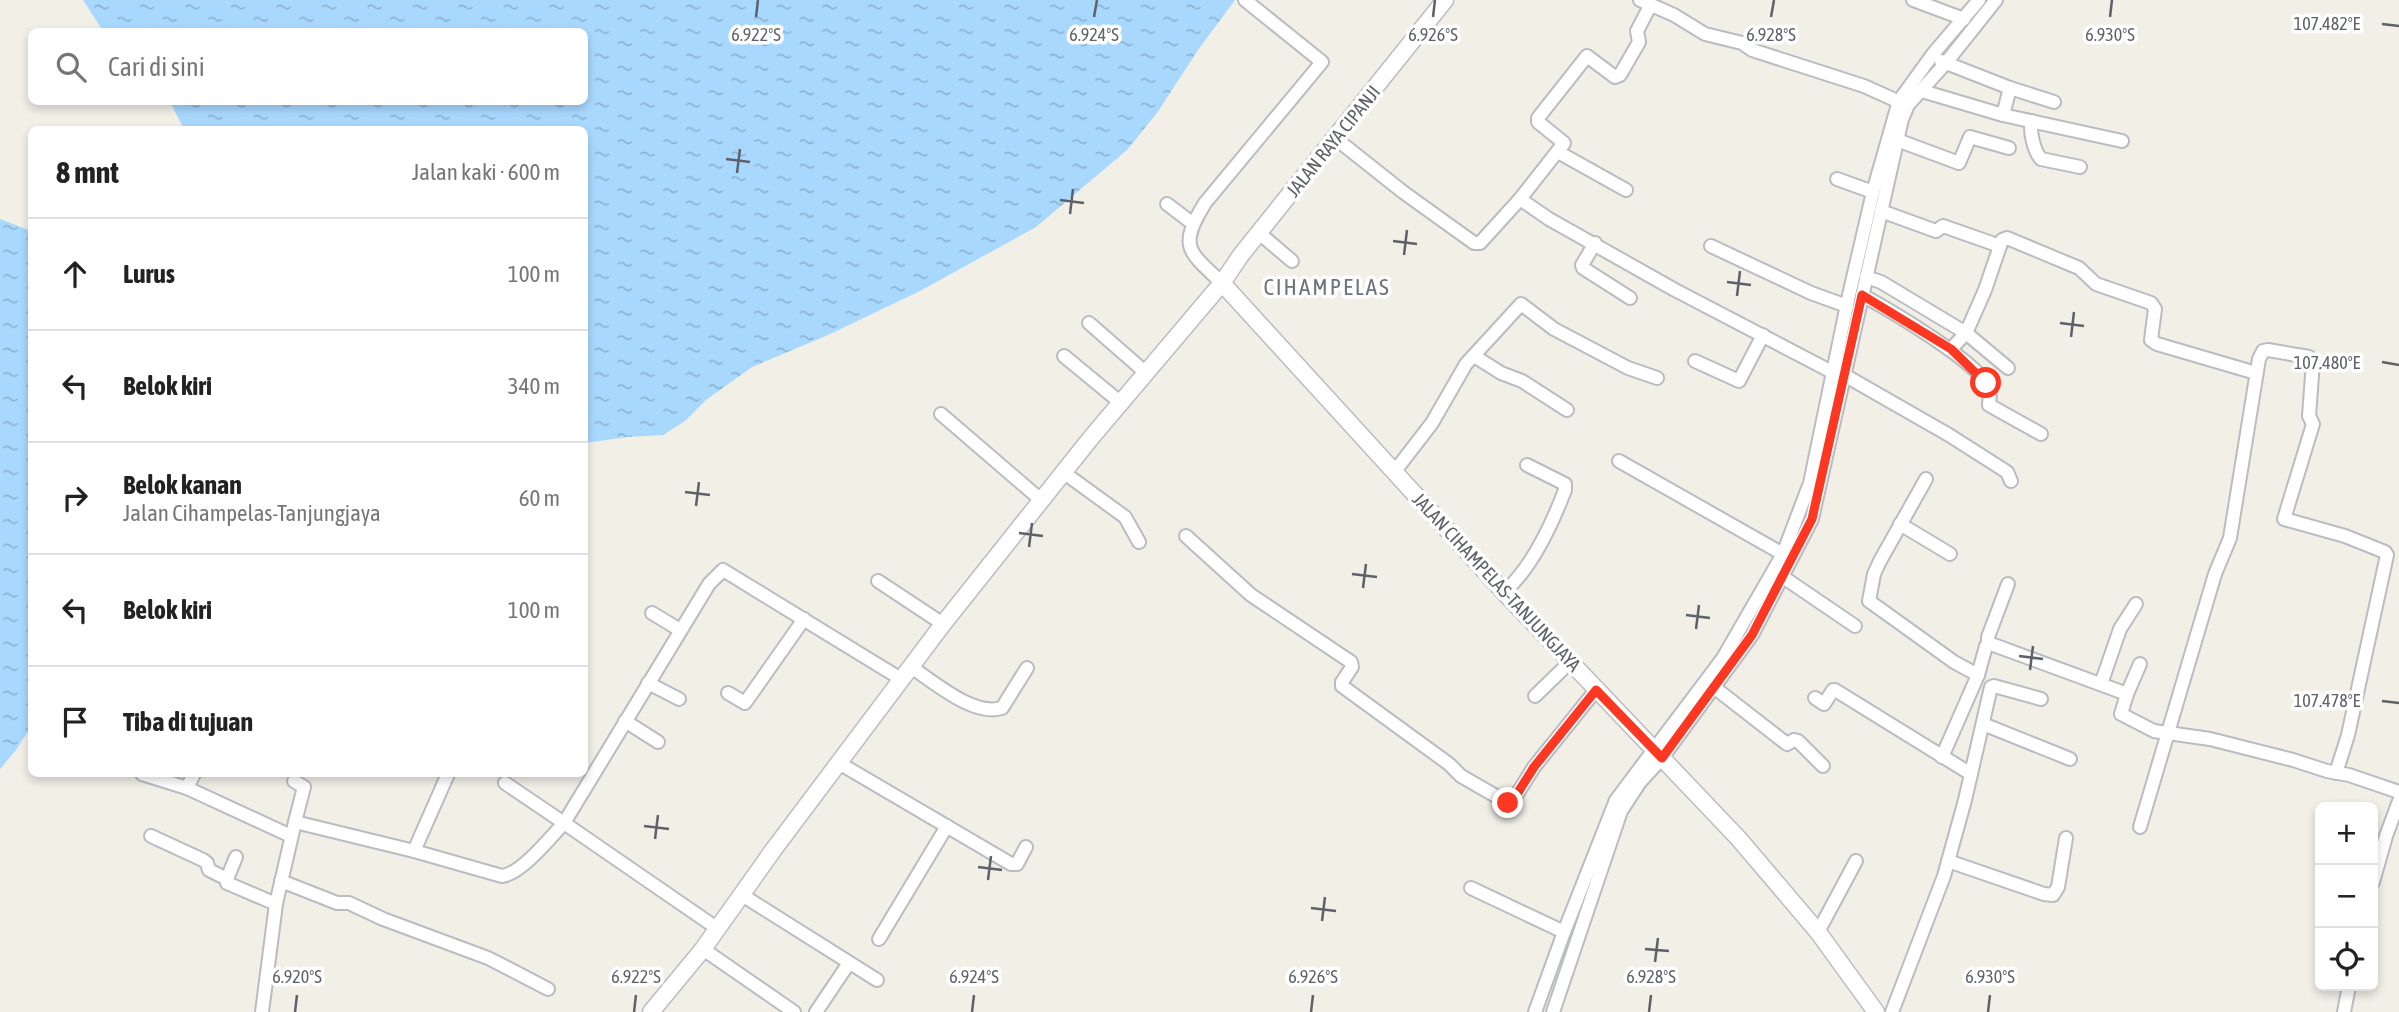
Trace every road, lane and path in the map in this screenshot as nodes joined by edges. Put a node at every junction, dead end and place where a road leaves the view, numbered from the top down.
1 (1245, 0) edge
2 (1445, 0) edge
3 (1913, 0) edge
4 (1979, 0) edge
5 (1996, 0) edge
6 (1645, 3) edge
7 (1964, 19) junction
8 (1933, 54) junction
9 (1945, 64) junction
10 (2010, 89) junction
11 (1922, 91) junction
12 (2054, 102) dead end
13 (1903, 103) junction
14 (2003, 115) junction
15 (2032, 121) junction
16 (1335, 138) junction
17 (1896, 140) junction
18 (2122, 141) dead end
19 (2009, 148) dead end
20 (1558, 152) junction
21 (2080, 167) dead end
22 (1837, 179) dead end
23 (1626, 190) dead end
24 (1873, 192) junction
25 (1520, 199) junction
26 (1167, 204) dead end
27 (1881, 211) junction
28 (1192, 223) junction
29 (1259, 233) junction
30 (1595, 243) junction
31 (1710, 246) dead end
32 (2000, 246) junction
33 (1292, 261) dead end
34 (1866, 277) junction
35 (1222, 283) junction
36 (1862, 295) junction
37 (1630, 298) dead end
38 (1847, 306) junction
39 (1089, 323) dead end
40 (1966, 333) junction
41 (1763, 335) junction
42 (1951, 349) junction
43 (1064, 356) dead end
44 (1474, 356) junction
45 (1695, 361) dead end
46 (2008, 368) dead end
47 (1145, 372) junction
48 (1838, 372) junction
49 (2256, 373) junction
50 (1657, 378) dead end
51 (1121, 403) junction
52 (1567, 410) dead end
53 (941, 414) dead end
54 (2040, 434) dead end
55 (1619, 461) dead end
56 (1527, 465) dead end
57 (1395, 471) junction
58 (1063, 472) junction
59 (1926, 479) dead end
60 (2011, 481) dead end
61 (1041, 500) junction
62 (1806, 517) junction
63 (1900, 524) junction
64 (1186, 536) dead end
65 (1139, 542) dead end
66 (1783, 554) junction
67 (1950, 554) dead end
68 (1783, 577) junction
69 (878, 581) dead end
70 (2008, 584) dead end
71 (1504, 592) junction
72 (2136, 604) dead end
73 (652, 613) dead end
74 (804, 619) junction
75 (943, 624) junction
76 (1856, 626) dead end
77 (680, 630) junction
78 (1747, 631) junction
79 (1988, 644) junction
80 (1570, 662) junction
81 (2140, 664) dead end
82 (1027, 668) dead end
83 (906, 673) junction
84 (1978, 675) junction
85 (648, 683) junction
86 (2101, 684) junction
87 (1715, 688) junction
88 (1596, 690) junction
89 (728, 692) dead end
90 (2127, 694) junction
91 (1535, 696) dead end
92 (1815, 698) dead end
93 (679, 699) dead end
94 (2041, 699) dead end
95 (625, 721) junction
96 (1983, 724) junction
97 (2168, 733) junction
98 (658, 741) dead end
99 (1658, 753) junction
100 (1942, 757) junction
101 (2070, 759) dead end
102 (839, 763) junction
103 (1823, 765) dead end
104 (2336, 773) junction
105 (1971, 774) junction
106 (152, 777) edge
107 (192, 777) edge
108 (447, 777) edge
109 (293, 781) dead end
110 (505, 783) dead end
111 (187, 788) junction
112 (2399, 792) edge
113 (2399, 801) edge
114 (295, 822) junction
115 (564, 823) junction
116 (947, 826) junction
117 (2140, 827) dead end
118 (151, 836) dead end
119 (291, 836) junction
120 (2066, 838) dead end
121 (1026, 847) dead end
122 (414, 851) junction
123 (236, 857) dead end
124 (1856, 861) dead end
125 (1948, 862) junction
126 (2378, 865) edge
127 (227, 878) junction
128 (281, 881) junction
129 (1471, 888) dead end
130 (742, 895) junction
131 (276, 904) junction
132 (718, 929) junction
133 (1564, 932) junction
134 (1818, 932) junction
135 (878, 939) dead end
136 (703, 949) junction
137 (849, 964) junction
138 (1557, 975) junction
139 (877, 980) dead end
140 (548, 989) dead end
141 (2348, 991) edge
142 (262, 1012) edge
143 (650, 1012) edge
144 (794, 1012) edge
145 (816, 1012) edge
146 (1535, 1012) edge
147 (1553, 1012) edge
148 (1876, 1012) edge
149 (1892, 1012) edge
150 (2344, 1012) edge

1 - 28 street
2 - 16 main road, JALAN RAYA CIPANJI
3 - 7 street
4 - 7 street
5 - 9 street
6 - 13 street
6 - 20 street
7 - 8 street
8 - 9 street
8 - 13 street
9 - 10 street
9 - 11 street
10 - 12 street
10 - 14 street
11 - 13 street
11 - 14 street
13 - 17 street
13 - 24 street
14 - 15 street
15 - 18 street
15 - 21 street
16 - 25 street
16 - 29 main road, JALAN RAYA CIPANJI
17 - 19 street
17 - 27 street
20 - 23 street
20 - 25 street
22 - 24 street
24 - 38 street
25 - 30 street
26 - 28 street
27 - 32 street
27 - 34 street
28 - 35 street
29 - 33 street
29 - 35 main road, JALAN RAYA CIPANJI
30 - 37 street
30 - 41 street
31 - 38 street
32 - 40 street
32 - 49 street
34 - 36 street
34 - 40 street
35 - 47 main road, JALAN RAYA CIPANJI
35 - 57 main road, JALAN CIHAMPELAS-TANJUNGJAYA
36 - 42 street
36 - 48 street
38 - 48 street
39 - 47 street
40 - 42 street
40 - 46 street
41 - 45 street
41 - 48 street
42 - 54 street
43 - 51 street
44 - 50 street
44 - 52 street
44 - 57 street
47 - 51 main road, JALAN RAYA CIPANJI
48 - 60 street
48 - 62 street
49 - 97 street
49 - 104 street
51 - 58 main road, JALAN RAYA CIPANJI
53 - 61 street
55 - 66 street
56 - 71 street
57 - 71 main road, JALAN CIHAMPELAS-TANJUNGJAYA
58 - 61 main road, JALAN RAYA CIPANJI
58 - 65 street
59 - 63 street
61 - 75 main road, JALAN RAYA CIPANJI
62 - 66 street
62 - 68 street
63 - 67 street
63 - 84 street
64 - 88 street
66 - 78 street
68 - 76 street
68 - 78 street
69 - 75 street
70 - 79 street
71 - 80 main road, JALAN CIHAMPELAS-TANJUNGJAYA
72 - 86 street
73 - 77 street
74 - 77 street
74 - 83 street
74 - 89 street
75 - 83 main road, JALAN RAYA CIPANJI
77 - 85 street
78 - 87 street
78 - 99 street
79 - 84 street
79 - 86 street
80 - 88 main road, JALAN CIHAMPELAS-TANJUNGJAYA
80 - 91 street
81 - 90 street
82 - 83 street
83 - 102 main road, JALAN RAYA CIPANJI
84 - 100 street
85 - 93 street
85 - 95 street
86 - 90 street
87 - 99 street
87 - 103 street
88 - 99 main road, JALAN CIHAMPELAS-TANJUNGJAYA
90 - 97 street
92 - 100 street
94 - 96 street
95 - 98 street
95 - 115 street
96 - 101 street
96 - 105 street
97 - 104 street
97 - 117 street
99 - 133 street
99 - 134 main road, JALAN CIHAMPELAS-TANJUNGJAYA
99 - 138 street
100 - 105 street
102 - 116 street
102 - 130 main road, JALAN RAYA CIPANJI
104 - 112 street
105 - 125 street
106 - 111 street
107 - 111 street
108 - 122 street
109 - 114 street
110 - 115 street
111 - 119 street
113 - 126 street
114 - 119 street
114 - 122 street
115 - 122 street
115 - 132 street
116 - 121 street
116 - 135 street
118 - 127 street
119 - 128 street
120 - 125 street
123 - 127 street
124 - 134 street
125 - 149 street
127 - 131 street
128 - 131 street
128 - 140 street
129 - 133 street
130 - 132 main road, JALAN RAYA CIPANJI
130 - 137 street
131 - 142 street
132 - 136 main road, JALAN RAYA CIPANJI
133 - 138 street
134 - 148 main road, JALAN CIHAMPELAS-TANJUNGJAYA
136 - 143 main road, JALAN RAYA CIPANJI
136 - 144 street
137 - 139 street
137 - 145 street
138 - 146 street
138 - 147 street
141 - 150 street

